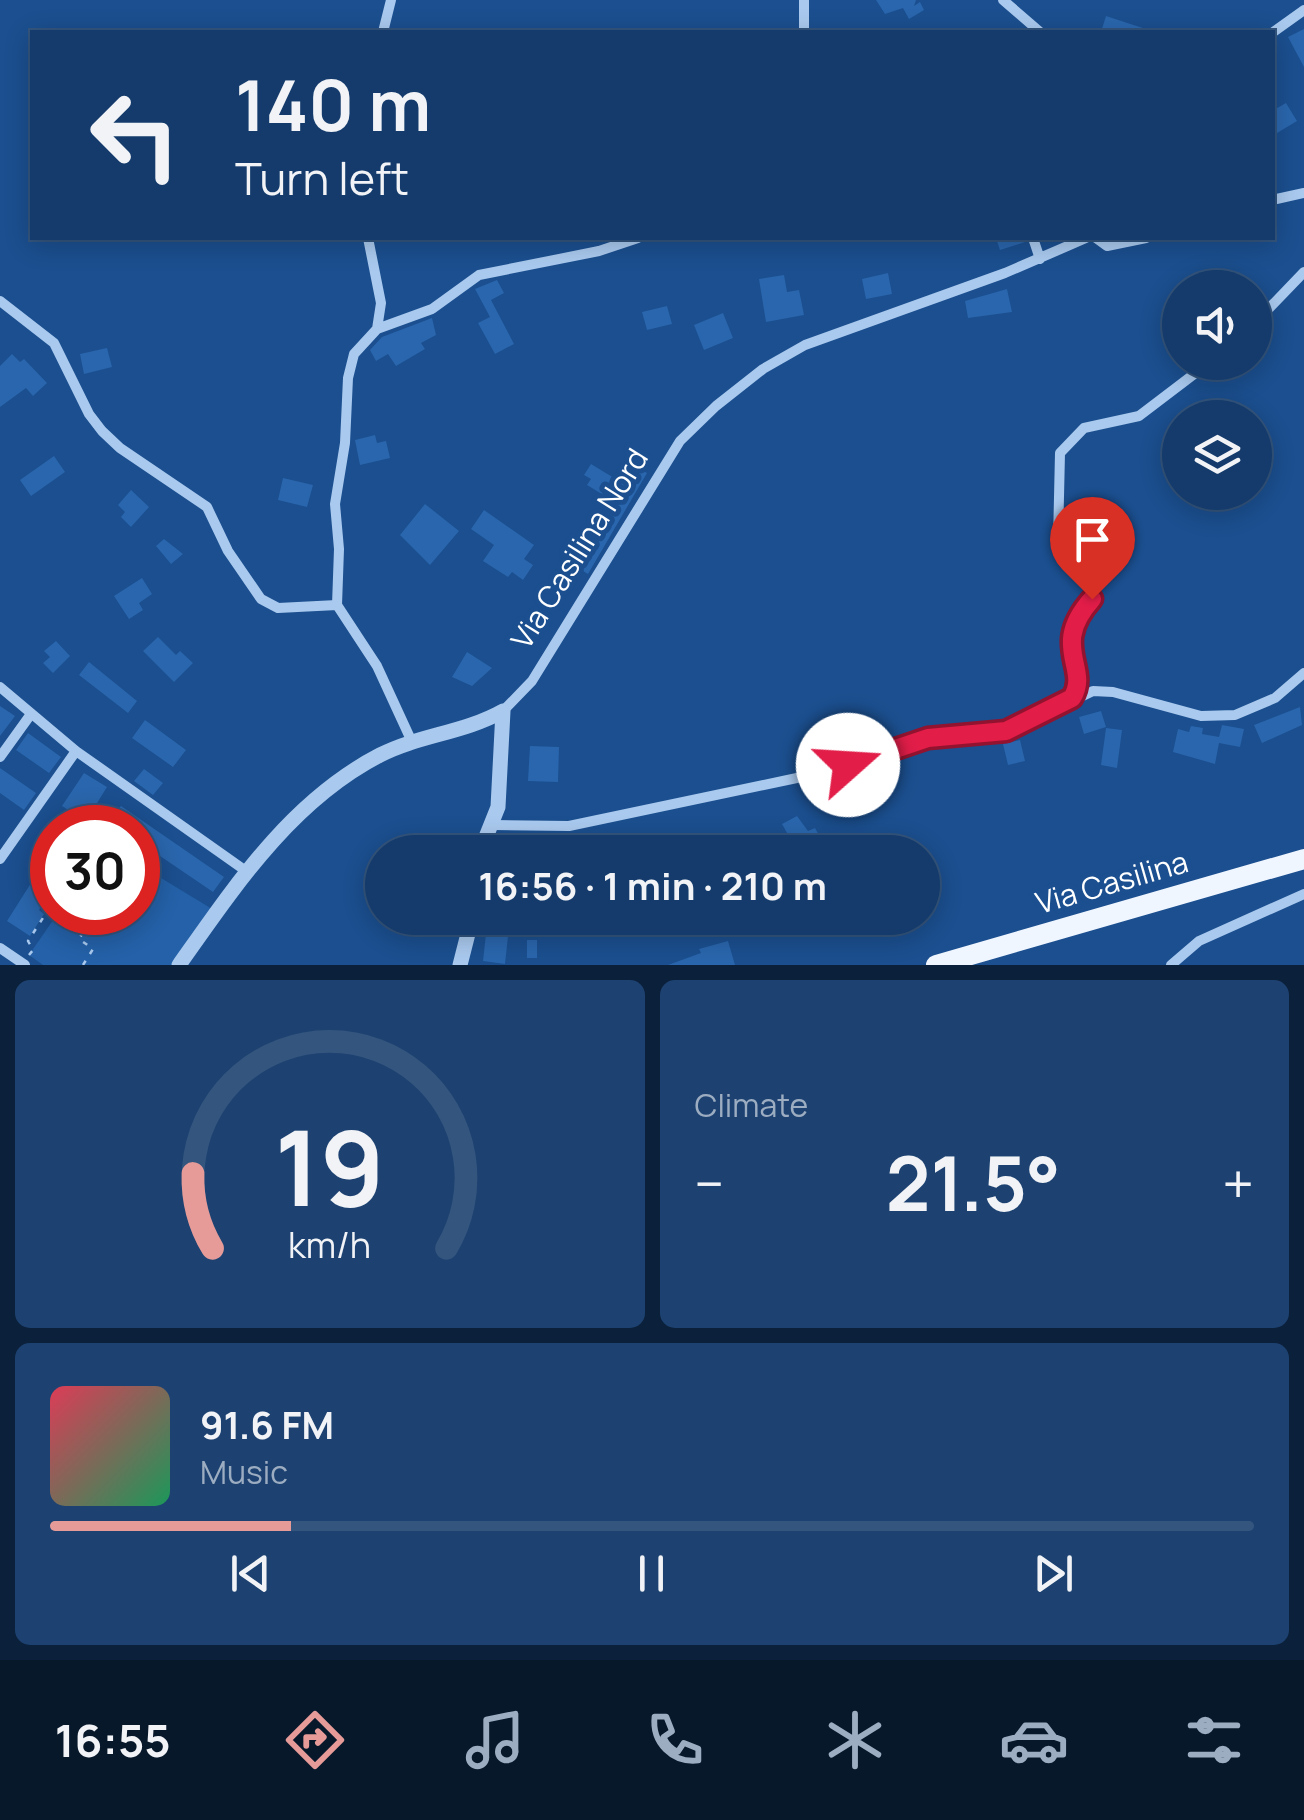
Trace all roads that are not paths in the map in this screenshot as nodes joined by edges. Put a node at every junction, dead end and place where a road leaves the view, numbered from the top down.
1 (392, 0) edge
2 (804, 0) edge
3 (1003, 0) edge
4 (1304, 10) edge
5 (384, 30) edge
6 (804, 30) edge
7 (1038, 30) edge
8 (1275, 31) edge
9 (1304, 192) edge
10 (1275, 199) edge
11 (368, 240) edge
12 (632, 240) edge
13 (1035, 240) edge
14 (1082, 240) edge
15 (1099, 240) edge
16 (1136, 240) edge
17 (1040, 259) junction
18 (1304, 272) edge
19 (0, 301) edge
20 (1272, 305) edge
21 (377, 330) junction
22 (1186, 380) edge
23 (336, 605) junction
24 (1304, 673) edge
25 (0, 687) edge
26 (1072, 698) junction
27 (503, 711) junction
28 (32, 714) junction
29 (412, 742) junction
30 (76, 751) junction
31 (0, 757) edge
32 (493, 824) junction
33 (488, 835) edge
34 (1304, 858) edge
35 (0, 859) edge
36 (246, 872) junction
37 (1304, 894) edge
38 (468, 935) edge
39 (0, 948) edge
40 (26, 963) edge
41 (179, 965) edge
42 (460, 965) edge
43 (936, 965) edge
44 (1171, 965) edge

1 - 5 street
2 - 6 street
3 - 7 street
4 - 8 street
9 - 10 street
11 - 21 street
12 - 21 street
13 - 17 street
14 - 17 street, Via Casilina Nord
15 - 16 street
17 - 27 street, Via Casilina Nord
18 - 20 street
19 - 23 street
21 - 23 street
22 - 26 street
23 - 29 street
24 - 26 street
25 - 28 street
26 - 32 street
27 - 29 street, Via Casilina Nord
27 - 32 street
28 - 30 street
28 - 31 street
29 - 36 street, Via Casilina Nord
30 - 35 street
30 - 36 street
32 - 33 street
34 - 43 main road, Via Casilina
36 - 41 street, Via Casilina Nord
37 - 44 street
38 - 42 street
39 - 40 street

